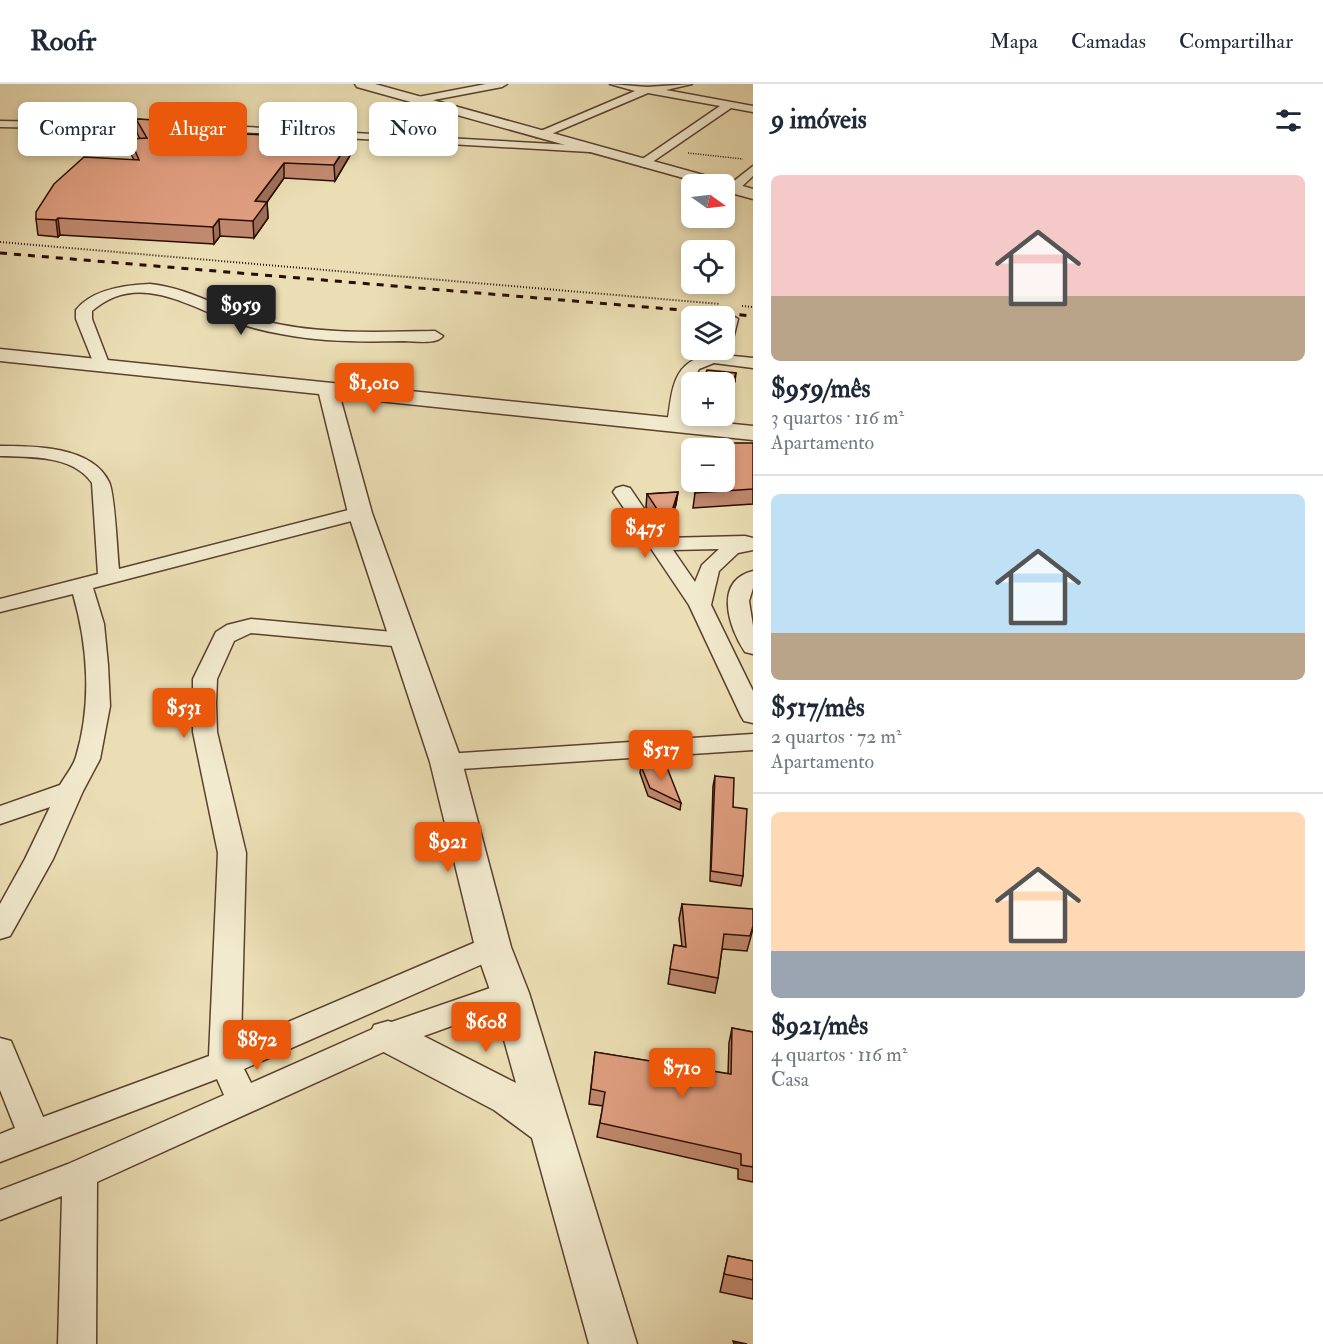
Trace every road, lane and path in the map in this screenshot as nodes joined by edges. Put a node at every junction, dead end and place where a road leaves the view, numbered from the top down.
1 (361, 84) edge
2 (502, 84) edge
3 (615, 84) edge
4 (687, 84) edge
5 (646, 90) junction
6 (418, 100) junction
7 (729, 105) junction
8 (753, 109) edge
9 (0, 124) edge
10 (149, 126) edge
11 (247, 130) edge
12 (540, 135) junction
13 (590, 149) junction
14 (661, 152) junction
15 (743, 159) dead end
16 (645, 163) junction
17 (753, 171) edge
18 (684, 174) edge
19 (735, 181) edge
20 (735, 189) edge
21 (753, 194) edge
22 (0, 242) edge
23 (741, 306) dead end
24 (681, 307) edge
25 (753, 307) edge
26 (435, 336) dead end
27 (0, 355) edge
28 (735, 359) edge
29 (699, 360) edge
30 (753, 363) edge
31 (102, 366) junction
32 (328, 390) junction
33 (676, 425) junction
34 (753, 433) edge
35 (0, 451) edge
36 (623, 492) dead end
37 (360, 513) junction
38 (658, 543) junction
39 (753, 543) edge
40 (109, 577) junction
41 (753, 577) edge
42 (81, 584) junction
43 (700, 605) junction
44 (0, 606) edge
45 (404, 640) junction
46 (753, 647) edge
47 (753, 716) edge
48 (753, 742) edge
49 (446, 762) junction
50 (70, 791) junction
51 (0, 815) edge
52 (0, 929) edge
53 (494, 947) junction
54 (510, 993) junction
55 (388, 1036) junction
56 (0, 1050) edge
57 (225, 1063) junction
58 (243, 1101) junction
59 (549, 1128) junction
60 (34, 1135) junction
61 (0, 1148) edge
62 (80, 1174) junction
63 (0, 1205) edge
64 (77, 1344) edge
65 (613, 1344) edge

1 - 6 street
2 - 6 street
3 - 5 street
4 - 5 street
5 - 7 street
5 - 12 street
6 - 12 street
7 - 8 street
7 - 14 street
9 - 10 street
11 - 13 street
12 - 13 street
13 - 16 street
14 - 15 path
14 - 16 street
16 - 18 street
17 - 19 street
20 - 21 street
22 - 24 path
23 - 25 path
26 - 31 street
27 - 31 street
28 - 30 street
29 - 33 street
31 - 32 street
32 - 33 street
32 - 37 street
33 - 34 street
35 - 40 street
36 - 38 street
37 - 40 street
37 - 45 street
38 - 39 street
38 - 43 street
39 - 43 street
40 - 42 street
41 - 46 street
42 - 44 street
42 - 50 street
43 - 47 street
45 - 49 street
45 - 57 street
48 - 49 street
49 - 53 street
50 - 51 street
50 - 52 street
53 - 54 street
53 - 57 street
54 - 55 street
54 - 59 street
55 - 58 street
55 - 59 street
56 - 60 street
57 - 58 street
57 - 60 street
58 - 62 street
59 - 65 street
60 - 61 street
62 - 63 street
62 - 64 street

